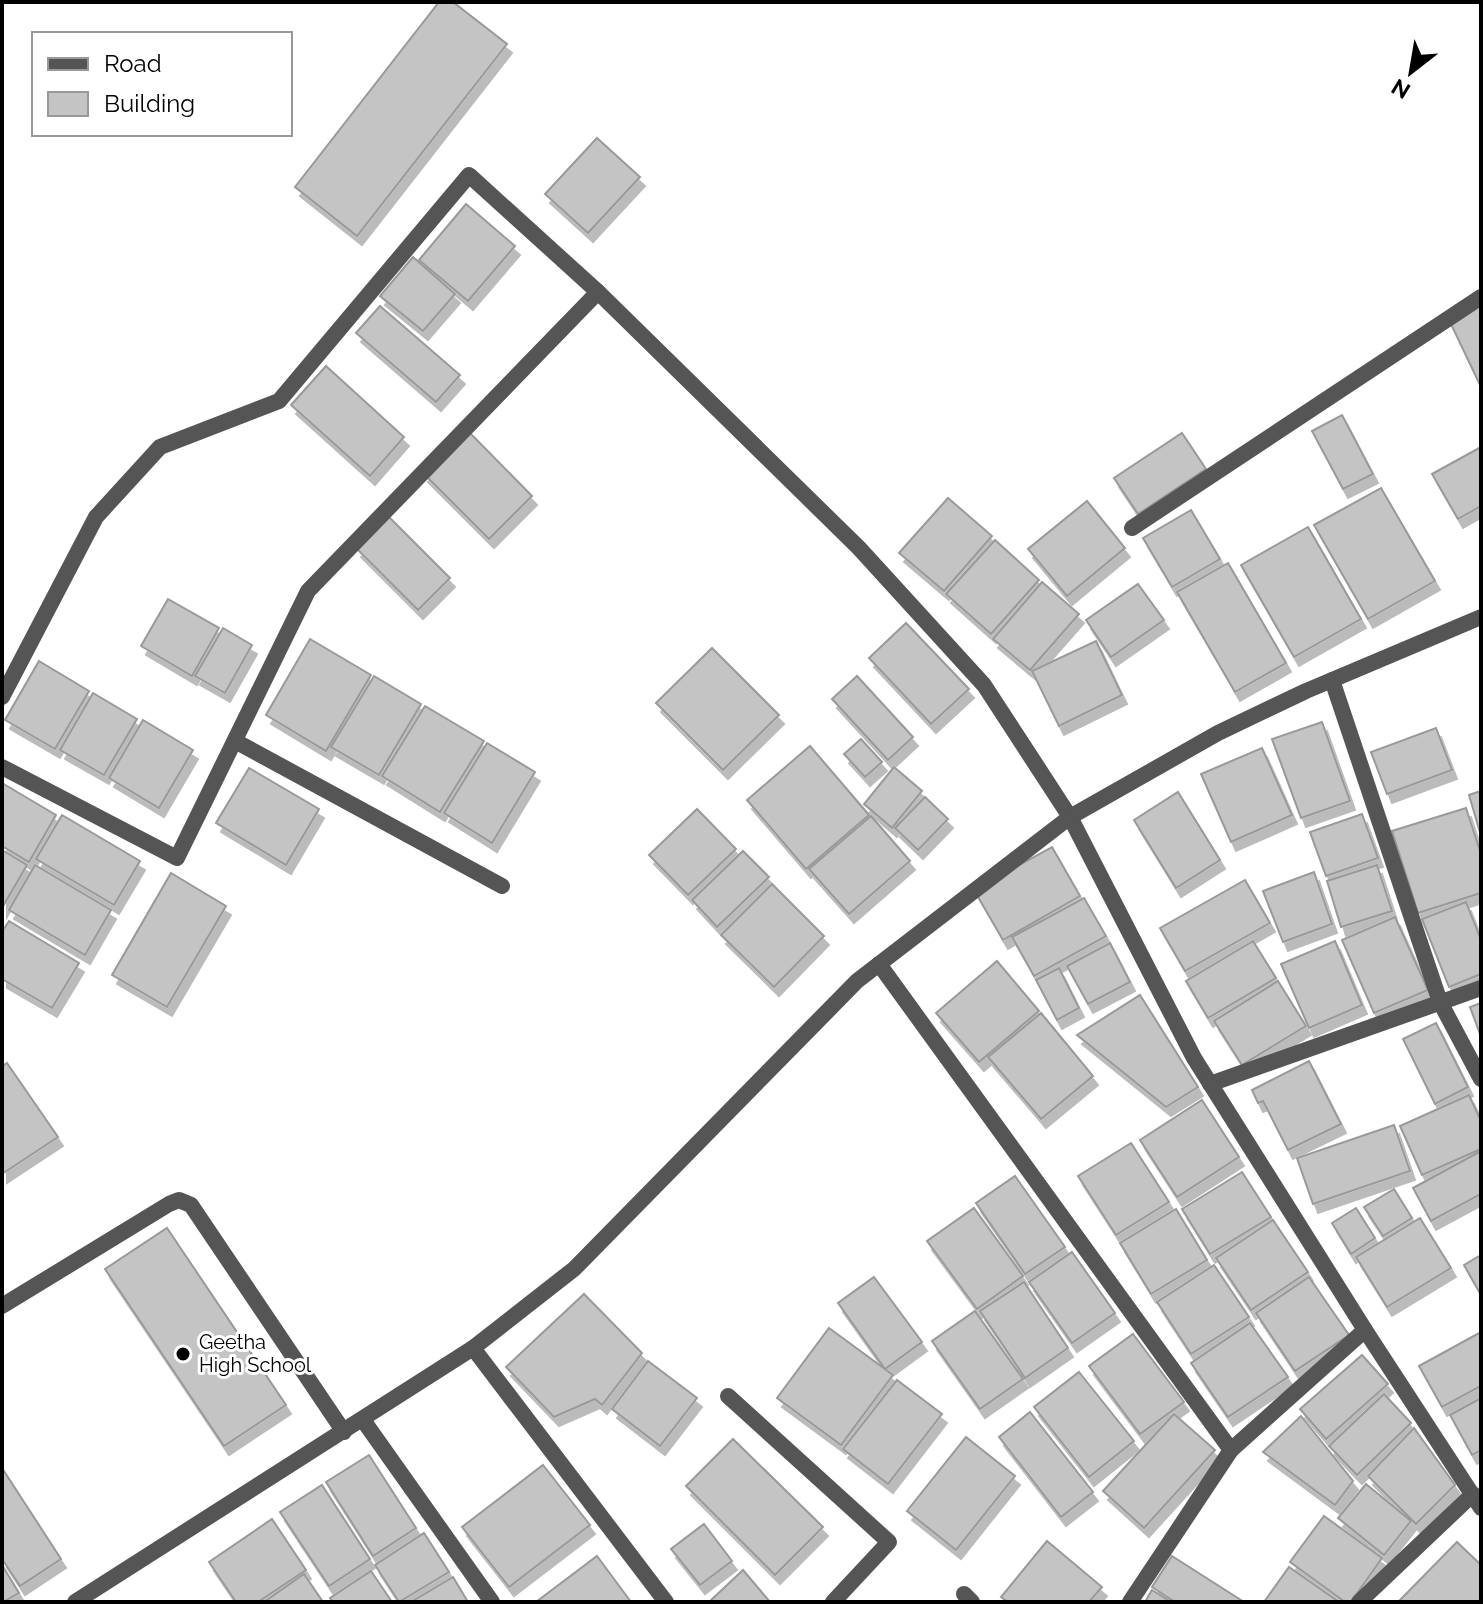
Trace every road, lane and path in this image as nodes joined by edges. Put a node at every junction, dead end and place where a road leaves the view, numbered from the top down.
1 (598, 292) junction
2 (1481, 297) edge
3 (1132, 528) dead end
4 (1481, 617) edge
5 (1332, 680) junction
6 (2, 697) edge
7 (235, 741) junction
8 (2, 767) edge
9 (1070, 817) junction
10 (502, 886) dead end
11 (879, 964) junction
12 (1481, 988) edge
13 (1440, 1002) junction
14 (1481, 1079) edge
15 (1210, 1084) junction
16 (2, 1306) edge
17 (1365, 1330) junction
18 (473, 1348) junction
19 (728, 1396) dead end
20 (363, 1420) junction
21 (344, 1432) junction
22 (1231, 1450) junction
23 (1477, 1501) edge
24 (75, 1602) edge
25 (492, 1602) edge
26 (666, 1602) edge
27 (833, 1602) edge
28 (1130, 1602) edge
29 (1359, 1602) edge

1 - 6 street
1 - 7 street
1 - 9 street
2 - 3 street
4 - 5 street
5 - 9 street
5 - 13 street
7 - 8 street
7 - 10 street
9 - 11 street
9 - 15 street
11 - 18 street
11 - 22 street
12 - 13 street
13 - 14 street
13 - 15 street
15 - 17 street
16 - 21 street
17 - 22 street
17 - 23 street
18 - 20 street
18 - 26 street
19 - 27 street
20 - 21 street
20 - 25 street
21 - 24 street
22 - 28 street
23 - 29 street

